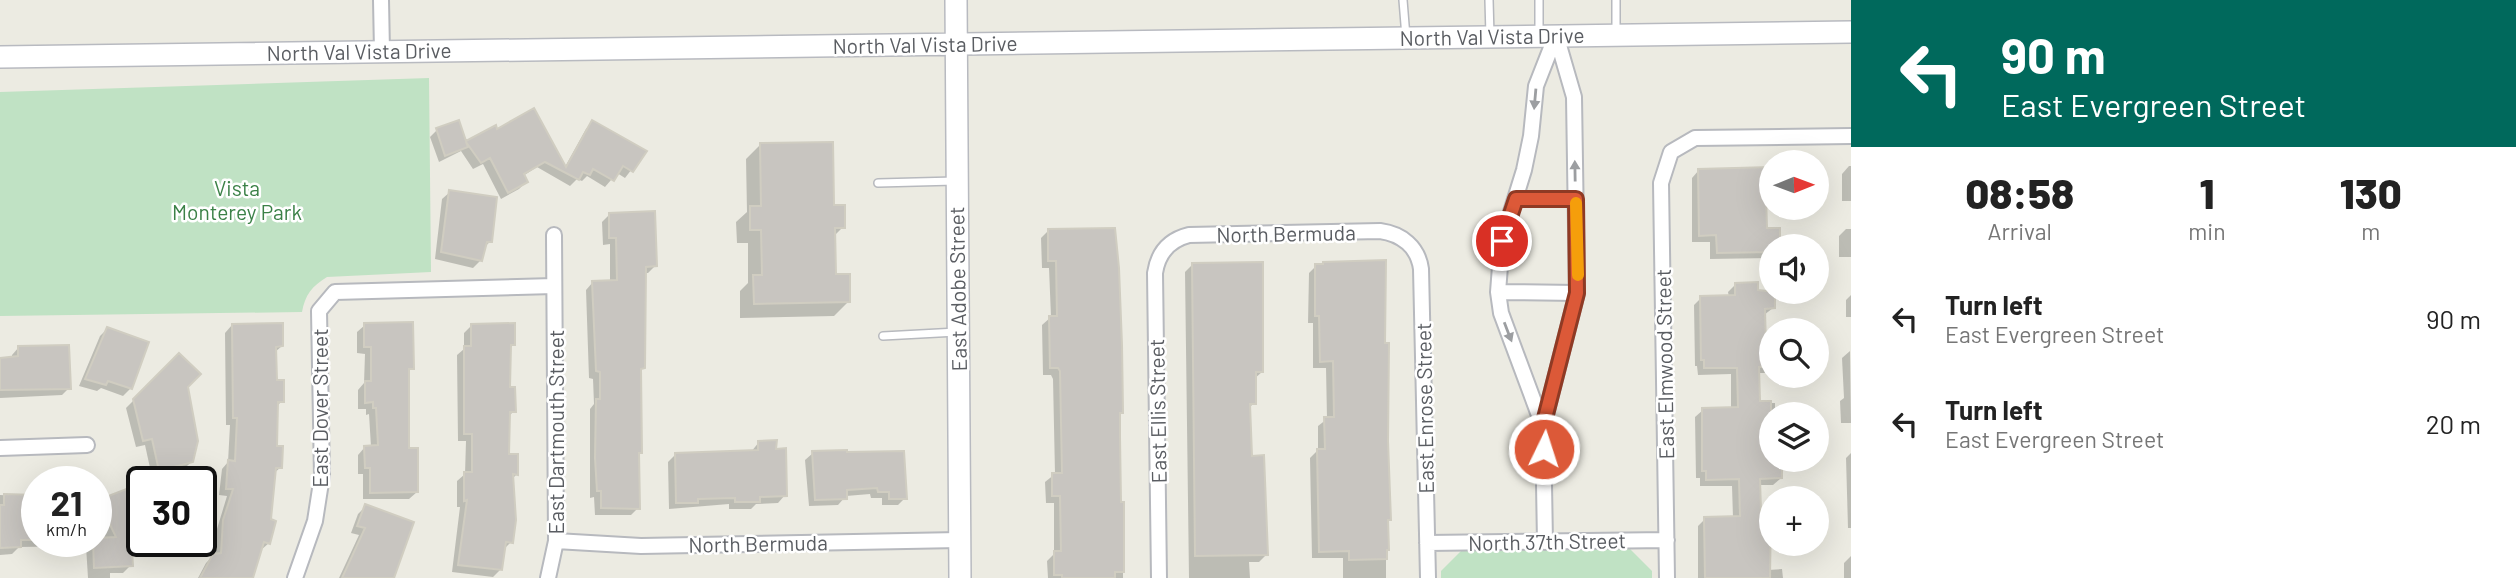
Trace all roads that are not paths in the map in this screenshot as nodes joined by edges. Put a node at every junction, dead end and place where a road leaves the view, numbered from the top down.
1 (381, 0) edge
2 (956, 0) edge
3 (1404, 0) edge
4 (1489, 0) edge
5 (1539, 0) edge
6 (1616, 0) edge
7 (1851, 32) edge
8 (1548, 35) junction
9 (1616, 35) junction
10 (1490, 36) junction
11 (1406, 38) junction
12 (956, 44) junction
13 (382, 51) junction
14 (0, 57) edge
15 (1851, 136) edge
16 (956, 181) junction
17 (878, 183) dead end
18 (1516, 199) junction
19 (1576, 199) junction
20 (554, 235) dead end
21 (1409, 243) joint
22 (1165, 248) joint
23 (554, 286) junction
24 (1498, 292) junction
25 (1577, 293) junction
26 (958, 332) junction
27 (883, 336) dead end
28 (1543, 426) junction
29 (87, 445) dead end
30 (0, 448) edge
31 (959, 540) junction
32 (1667, 540) junction
33 (556, 541) junction
34 (1427, 542) junction
35 (1545, 542) junction
36 (295, 578) edge
37 (548, 578) edge
38 (960, 578) edge
39 (1159, 578) edge
40 (1428, 578) edge
41 (1667, 578) edge

1 - 13 street
2 - 12 main road, East Adobe Street
3 - 11 lane
4 - 10 lane
5 - 8 lane
6 - 9 lane
7 - 9 main road, North Val Vista Drive
8 - 9 main road, North Val Vista Drive
8 - 10 main road, North Val Vista Drive
8 -> 18 street
19 -> 8 street
10 - 11 main road, North Val Vista Drive
11 - 12 main road, North Val Vista Drive
12 - 13 main road, North Val Vista Drive
12 - 16 main road, East Adobe Street
13 - 14 main road, North Val Vista Drive
15 - 32 street, East Elmwood Street
16 - 17 lane
16 - 26 main road, East Adobe Street
18 - 19 street
18 - 24 street
19 - 25 street
20 - 23 street, East Dartmouth Street
21 - 22 street, North Bermuda
21 - 34 street, East Enrose Street
22 - 39 street, East Ellis Street
23 - 33 street, East Dartmouth Street
23 - 36 street, East Dover Street
24 - 25 street
24 -> 28 street
25 - 28 street
26 - 27 lane
26 - 31 main road, East Adobe Street
28 - 35 street
29 - 30 street
31 - 33 street, North Bermuda
31 - 38 main road, East Adobe Street
32 - 35 street, North 37th Street
32 - 41 street, East Elmwood Street
33 - 37 street, East Dartmouth Street
34 - 35 street, North 37th Street
34 - 40 street, East Enrose Street

